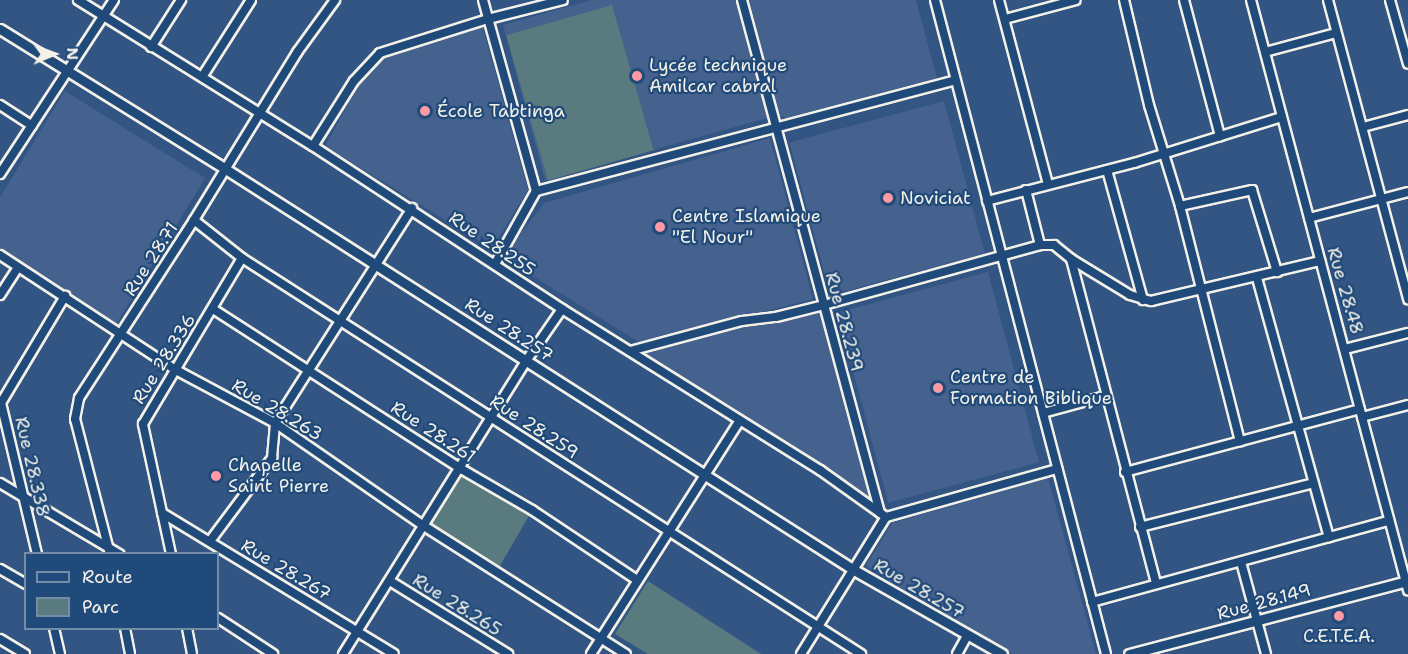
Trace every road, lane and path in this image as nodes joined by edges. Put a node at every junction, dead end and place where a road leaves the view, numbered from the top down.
1 (78, 0) edge
2 (114, 0) edge
3 (181, 0) edge
4 (251, 0) edge
5 (335, 0) edge
6 (483, 0) edge
7 (563, 0) edge
8 (742, 0) edge
9 (935, 0) edge
10 (999, 0) edge
11 (1076, 0) edge
12 (1124, 0) edge
13 (1184, 0) edge
14 (1251, 0) edge
15 (1328, 0) edge
16 (1390, 0) edge
17 (104, 17) junction
18 (488, 19) junction
19 (1005, 19) junction
20 (0, 29) edge
21 (1336, 33) junction
22 (151, 47) junction
23 (1265, 52) junction
24 (1407, 59) edge
25 (69, 73) junction
26 (202, 77) junction
27 (955, 80) junction
28 (0, 105) edge
29 (258, 112) junction
30 (1408, 115) edge
31 (1282, 117) junction
32 (32, 126) junction
33 (777, 127) junction
34 (1363, 127) junction
35 (1220, 136) junction
36 (313, 146) junction
37 (1162, 153) junction
38 (225, 168) junction
39 (1107, 170) junction
40 (0, 174) edge
41 (1048, 184) junction
42 (1026, 190) junction
43 (536, 191) junction
44 (1408, 192) edge
45 (1382, 199) junction
46 (987, 201) junction
47 (1180, 206) junction
48 (412, 208) junction
49 (1309, 218) junction
50 (194, 220) junction
51 (1040, 244) junction
52 (0, 255) edge
53 (1002, 257) junction
54 (242, 258) junction
55 (1071, 259) junction
56 (1320, 261) junction
57 (495, 264) junction
58 (375, 266) junction
59 (18, 267) junction
60 (1405, 270) edge
61 (1278, 272) junction
62 (1257, 278) junction
63 (1201, 288) junction
64 (0, 295) edge
65 (65, 296) junction
66 (1408, 299) edge
67 (1143, 300) junction
68 (824, 305) junction
69 (213, 309) junction
70 (562, 309) junction
71 (341, 320) junction
72 (122, 333) junction
73 (1408, 333) edge
74 (1345, 349) junction
75 (630, 351) junction
76 (526, 361) junction
77 (308, 369) junction
78 (176, 370) junction
79 (1105, 396) junction
80 (1, 403) edge
81 (1408, 405) edge
82 (1043, 413) junction
83 (1361, 413) junction
84 (491, 416) junction
85 (740, 420) junction
86 (275, 423) junction
87 (1299, 426) junction
88 (1240, 441) junction
89 (459, 467) junction
90 (1057, 469) junction
91 (1125, 472) junction
92 (705, 473) junction
93 (0, 483) edge
94 (1314, 483) junction
95 (22, 498) junction
96 (162, 513) junction
97 (883, 515) junction
98 (1389, 521) junction
99 (424, 526) junction
100 (1140, 527) junction
101 (667, 531) junction
102 (1329, 537) junction
103 (210, 541) junction
104 (109, 550) edge
105 (36, 552) edge
106 (171, 552) edge
107 (1241, 562) junction
108 (0, 569) edge
109 (854, 570) junction
110 (637, 580) junction
111 (390, 581) junction
112 (24, 583) edge
113 (1156, 584) junction
114 (1407, 584) edge
115 (1092, 602) junction
116 (219, 619) edge
117 (1257, 620) junction
118 (818, 627) junction
119 (54, 630) edge
120 (124, 630) edge
121 (187, 630) edge
122 (358, 631) junction
123 (967, 636) junction
124 (601, 638) junction
125 (0, 639) edge
126 (1169, 649) edge
127 (25, 654) edge
128 (60, 654) edge
129 (130, 654) edge
130 (192, 654) edge
131 (273, 654) edge
132 (344, 654) edge
133 (394, 654) edge
134 (508, 654) edge
135 (591, 654) edge
136 (626, 654) edge
137 (801, 654) edge
138 (861, 654) edge
139 (957, 654) edge
140 (1002, 654) edge
141 (1106, 654) edge
142 (1129, 654) edge
143 (1266, 654) edge

1 - 17 street, Rue 28.255
2 - 17 street
3 - 22 street
4 - 26 street
5 - 29 street, Rue 28.71
6 - 18 street
7 - 18 street
8 - 33 street, Rue 28.239
9 - 27 street
10 - 19 street
11 - 19 street
12 - 37 street
13 - 35 street
14 - 23 street, Rue 28.48
15 - 21 street
16 - 24 street
17 - 22 street, Rue 28.255
17 - 25 street
18 - 36 street
18 - 43 street
19 - 41 street
20 - 25 street, Rue 28.257
21 - 23 street
21 - 34 street
22 - 26 street, Rue 28.255
23 - 31 street, Rue 28.48
25 - 32 street
25 - 38 street, Rue 28.257
26 - 29 street, Rue 28.255
27 - 33 street
27 - 46 street
28 - 32 street
29 - 36 street, Rue 28.255
29 - 38 street, Rue 28.71
30 - 34 street
31 - 35 street
31 - 49 street, Rue 28.48
32 - 40 street
33 - 43 street
33 - 68 street, Rue 28.239
34 - 45 street
35 - 37 street
36 - 48 street, Rue 28.255
37 - 39 street
37 - 47 street
38 - 50 street, Rue 28.71
38 - 58 street, Rue 28.257
39 - 41 street
39 - 67 street
41 - 42 street
42 - 46 street
42 - 51 street
43 - 57 street
44 - 45 street
45 - 49 street
45 - 60 street
46 - 53 street
47 - 61 street
47 - 63 street
48 - 57 street, Rue 28.255
48 - 58 street
49 - 56 street, Rue 28.48
50 - 54 street, Rue 28.259
50 - 72 street, Rue 28.71
51 - 53 street
51 - 55 street
52 - 59 street, Rue 28.263
53 - 68 street
53 - 82 street
54 - 69 street, Rue 28.336
54 - 71 street, Rue 28.259
55 - 67 street
55 - 79 street
56 - 61 street
56 - 74 street, Rue 28.48
57 - 70 street, Rue 28.255
58 - 71 street
58 - 76 street, Rue 28.257
59 - 64 street
59 - 65 street, Rue 28.263
60 - 66 street
61 - 62 street
62 - 63 street
62 - 87 street
63 - 67 street
63 - 88 street
65 - 72 street, Rue 28.263
65 - 80 street, Rue 28.338
68 - 75 street
68 - 97 street, Rue 28.239
69 - 77 street, Rue 28.261
69 - 78 street, Rue 28.336
70 - 75 street, Rue 28.255
70 - 76 street
71 - 77 street
71 - 84 street, Rue 28.259
72 - 78 street, Rue 28.263
72 - 104 street, Rue 28.71
73 - 74 street
74 - 83 street, Rue 28.48
75 - 85 street, Rue 28.255
76 - 84 street
76 - 92 street, Rue 28.257
77 - 86 street
77 - 89 street, Rue 28.261
78 - 86 street, Rue 28.263
78 - 96 street, Rue 28.336
79 - 82 street
79 - 91 street
80 - 95 street, Rue 28.338
81 - 83 street
82 - 90 street
83 - 87 street
83 - 98 street, Rue 28.48
84 - 89 street
84 - 101 street, Rue 28.259
85 - 92 street
85 - 97 street, Rue 28.255
86 - 99 street, Rue 28.263
86 - 103 street
87 - 88 street
87 - 94 street
88 - 91 street
89 - 99 street
89 - 110 street, Rue 28.261
90 - 97 street
90 - 115 street
91 - 100 street
92 - 101 street
92 - 109 street, Rue 28.257
93 - 95 street
94 - 100 street
94 - 102 street
95 - 104 street
95 - 105 street, Rue 28.338
96 - 103 street, Rue 28.267
96 - 106 street, Rue 28.336
97 - 109 street
98 - 102 street
98 - 114 street, Rue 28.48
99 - 111 street
99 - 124 street, Rue 28.263
100 - 113 street
101 - 110 street
101 - 118 street, Rue 28.259
102 - 107 street
103 - 122 street, Rue 28.267
107 - 113 street
107 - 117 street
108 - 112 street
109 - 118 street
109 - 123 street, Rue 28.257
110 - 124 street
111 - 122 street
111 - 134 street, Rue 28.265
113 - 115 street
114 - 117 street, Rue 28.149
115 - 141 street
116 - 131 street
117 - 126 street, Rue 28.149
117 - 143 street
118 - 137 street
118 - 138 street, Rue 28.259
119 - 128 street
120 - 129 street
121 - 130 street
122 - 132 street
122 - 133 street, Rue 28.267
123 - 139 street
123 - 140 street, Rue 28.257
124 - 135 street
124 - 136 street, Rue 28.263
125 - 127 street
126 - 142 street, Rue 28.149

